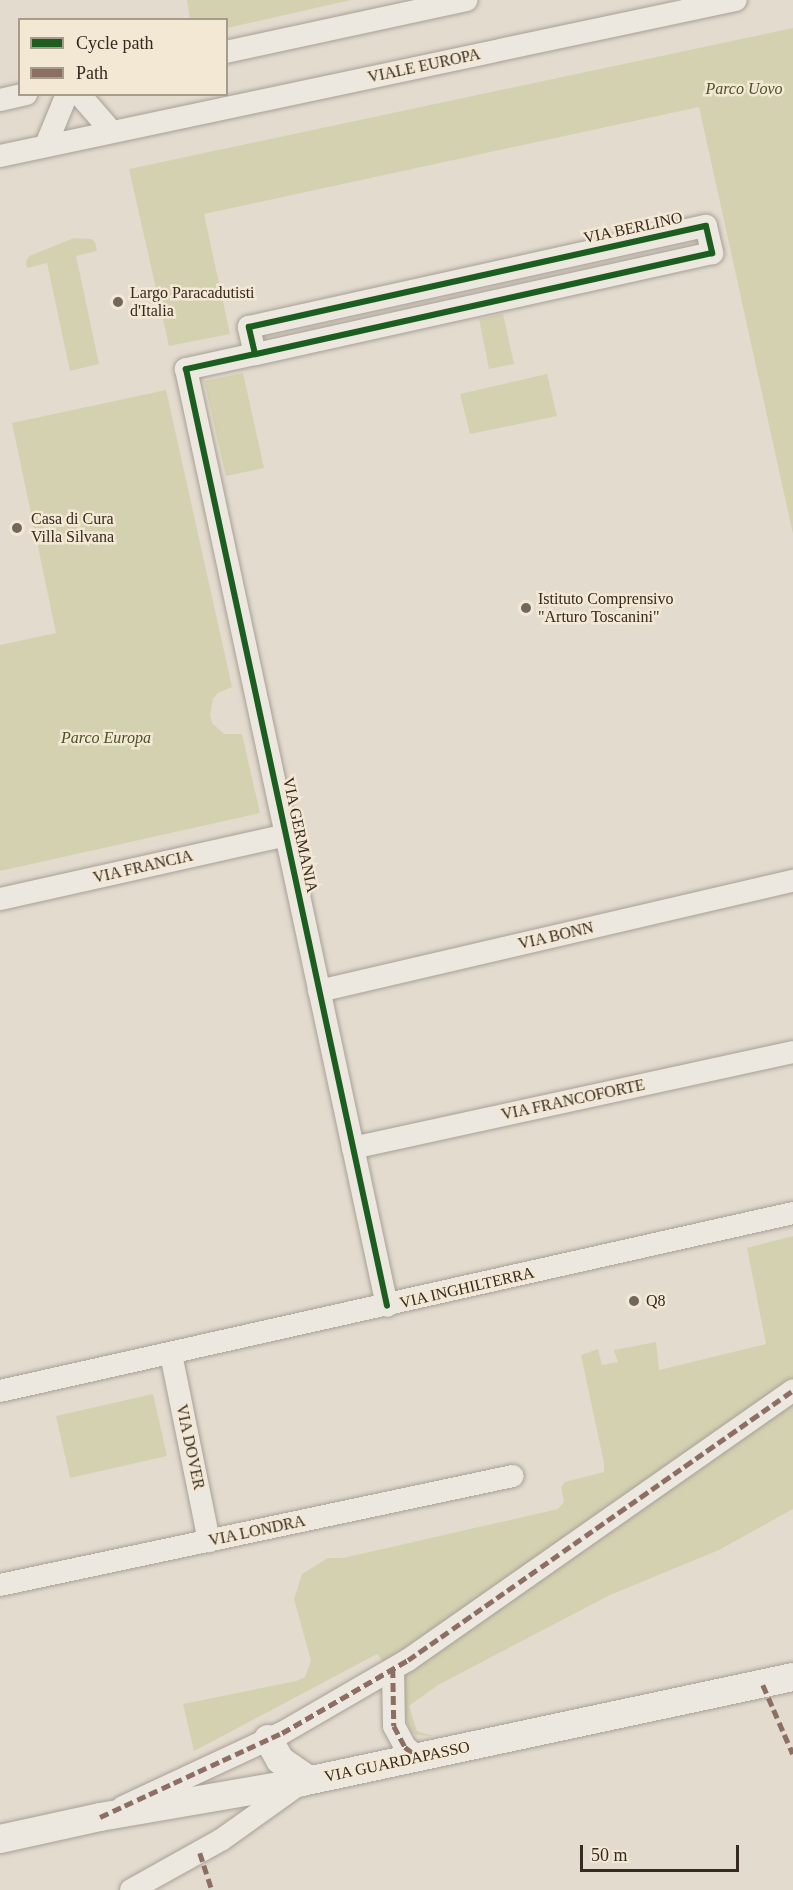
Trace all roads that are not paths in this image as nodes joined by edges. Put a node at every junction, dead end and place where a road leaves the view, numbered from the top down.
1 (466, 0) edge
2 (736, 0) edge
3 (228, 52) edge
4 (18, 96) edge
5 (66, 96) edge
6 (81, 96) edge
7 (0, 100) edge
8 (112, 132) junction
9 (46, 145) junction
10 (0, 156) edge
11 (255, 354) junction
12 (186, 369) joint
13 (286, 835) junction
14 (793, 882) edge
15 (0, 899) edge
16 (319, 991) junction
17 (793, 1052) edge
18 (353, 1148) junction
19 (793, 1213) edge
20 (387, 1306) junction
21 (171, 1354) junction
22 (793, 1390) edge
23 (0, 1391) edge
24 (513, 1476) dead end
25 (209, 1541) junction
26 (0, 1585) edge
27 (393, 1669) junction
28 (793, 1677) edge
29 (268, 1739) junction
30 (419, 1758) junction
31 (305, 1781) junction
32 (100, 1817) junction
33 (0, 1839) edge
34 (131, 1890) edge

1 - 3 street
2 - 8 street, VIALE EUROPA
4 - 7 street
5 - 9 street
6 - 8 street
8 - 9 street, VIALE EUROPA
9 - 10 street, VIALE EUROPA
11 - 11 street, VIA BERLINO
11 - 12 street, VIA BERLINO
12 - 13 street, VIA GERMANIA
13 - 15 street, VIA FRANCIA
13 - 16 street, VIA GERMANIA
14 - 16 street, VIA BONN
16 - 18 street, VIA GERMANIA
17 - 18 street, VIA FRANCOFORTE
18 - 20 street, VIA GERMANIA
19 - 20 street, VIA INGHILTERRA
20 - 21 street, VIA INGHILTERRA
21 - 23 street, VIA INGHILTERRA
21 - 25 street, VIA DOVER
22 - 27 street
24 - 25 street, VIA LONDRA
25 - 26 street, VIA LONDRA
27 - 29 street
27 - 30 street
28 - 30 street, VIA GUARDAPASSO
29 - 31 street
29 - 32 street
30 - 31 street, VIA GUARDAPASSO
31 - 32 street, VIA GUARDAPASSO
31 - 34 street
32 - 33 street, VIA GUARDAPASSO

